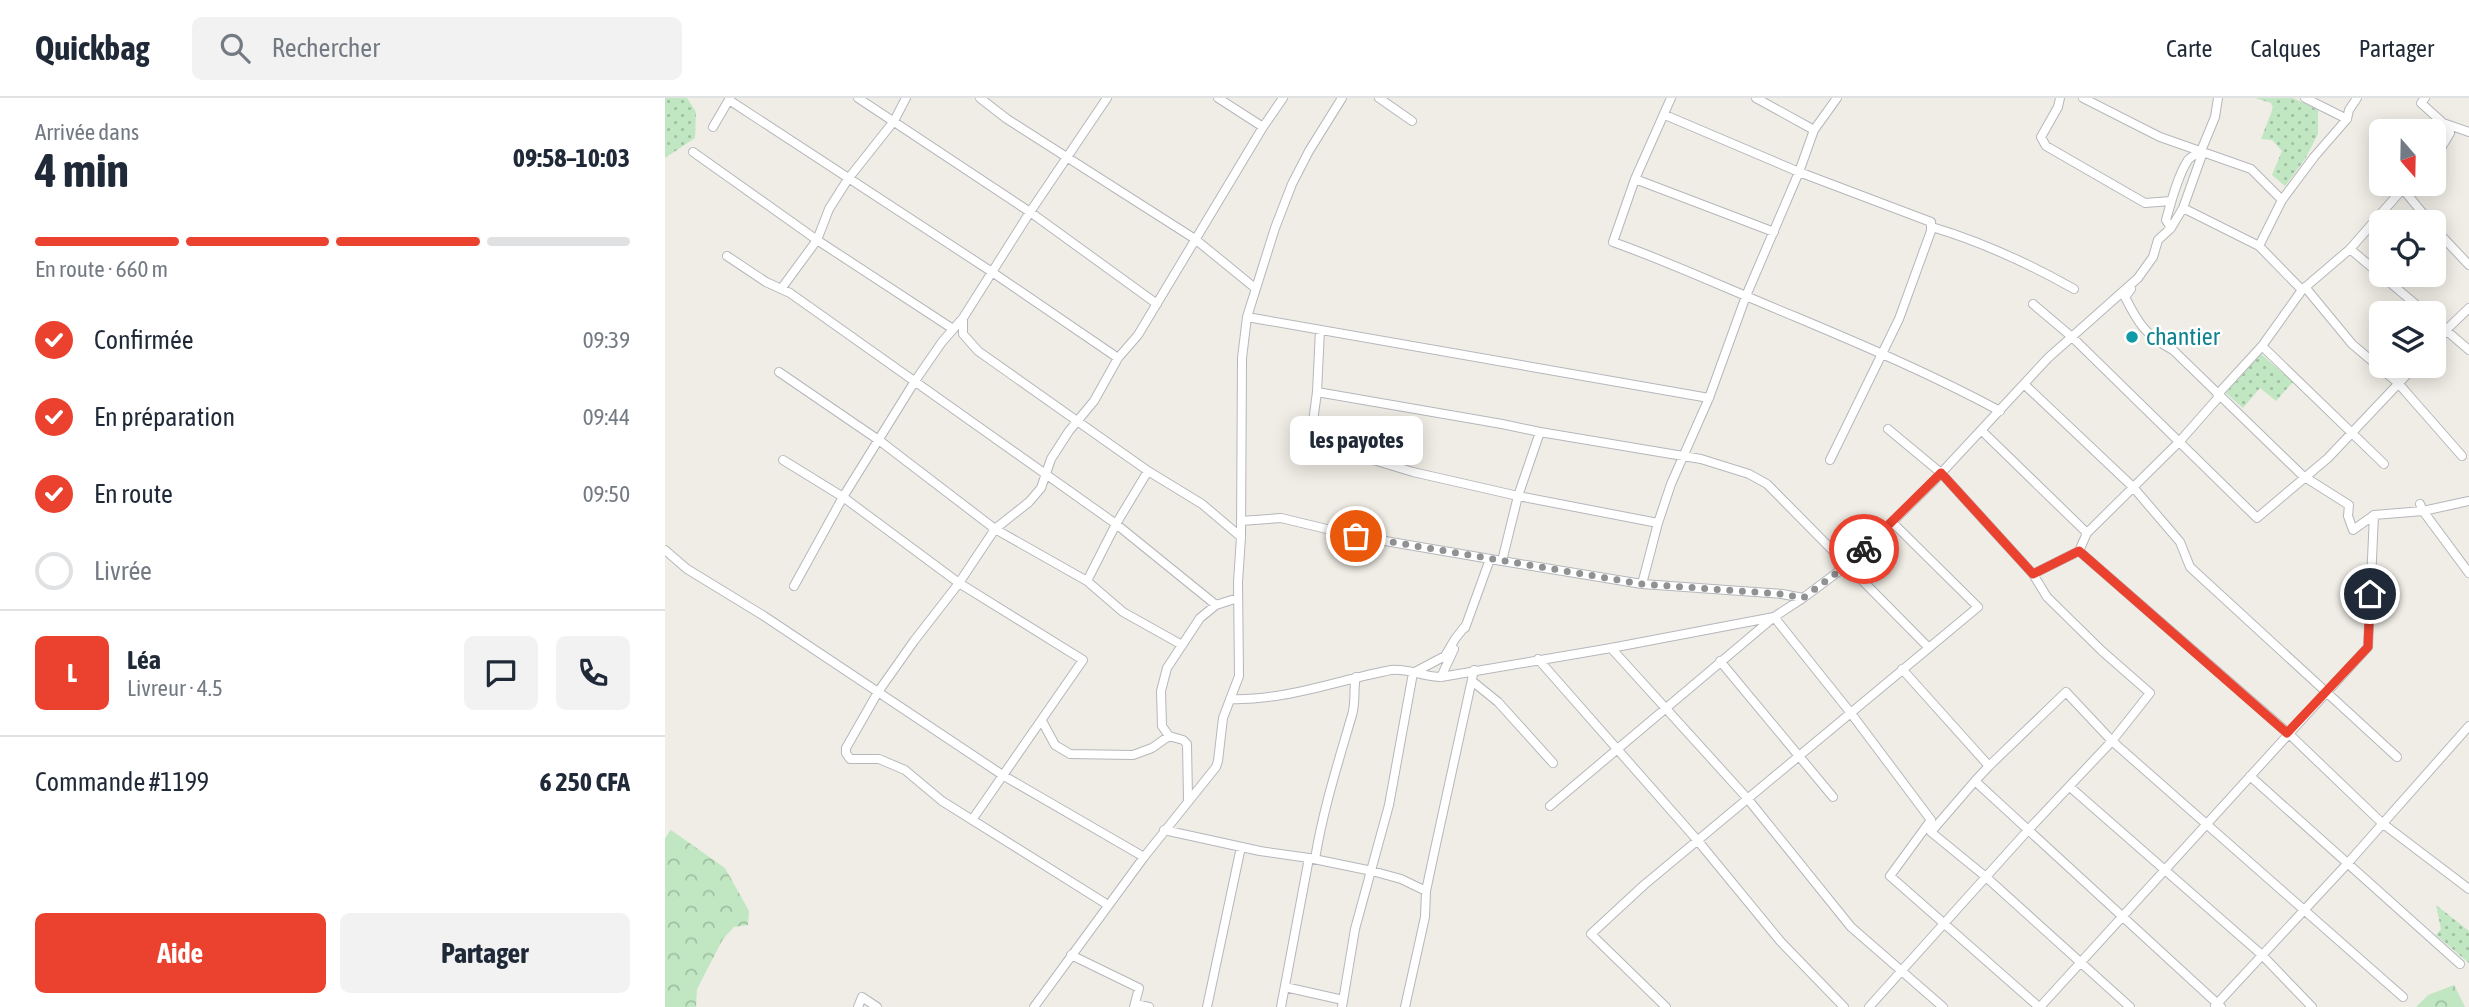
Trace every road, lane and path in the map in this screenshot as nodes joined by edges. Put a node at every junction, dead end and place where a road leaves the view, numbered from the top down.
1 (858, 98) edge
2 (906, 98) edge
3 (980, 98) edge
4 (1107, 98) edge
5 (1218, 98) edge
6 (1283, 98) edge
7 (1329, 98) edge
8 (1379, 98) edge
9 (1671, 98) edge
10 (1756, 98) edge
11 (1837, 98) edge
12 (2060, 98) edge
13 (2083, 98) edge
14 (2218, 98) edge
15 (2305, 98) edge
16 (2357, 98) edge
17 (2425, 98) edge
18 (730, 99) edge
19 (1340, 102) edge
20 (1665, 115) junction
21 (2347, 119) junction
22 (2439, 119) edge
23 (894, 121) junction
24 (1412, 121) dead end
25 (2447, 124) edge
26 (713, 127) dead end
27 (1263, 127) junction
28 (1814, 130) junction
29 (2469, 132) edge
30 (693, 152) dead end
31 (2202, 152) junction
32 (1068, 158) junction
33 (1799, 172) junction
34 (848, 179) junction
35 (1635, 179) junction
36 (2396, 196) edge
37 (2282, 200) junction
38 (2171, 201) junction
39 (2183, 208) junction
40 (1030, 212) junction
41 (1932, 227) junction
42 (2171, 228) junction
43 (1774, 232) junction
44 (1195, 239) junction
45 (817, 240) junction
46 (2446, 242) edge
47 (2259, 246) junction
48 (2350, 249) junction
49 (727, 256) dead end
50 (2469, 265) edge
51 (992, 272) junction
52 (2139, 278) junction
53 (1255, 288) junction
54 (781, 289) junction
55 (2074, 289) dead end
56 (2304, 289) junction
57 (1746, 296) junction
58 (2412, 301) edge
59 (1157, 304) junction
60 (2033, 304) dead end
61 (2469, 308) edge
62 (1247, 317) junction
63 (963, 318) junction
64 (953, 329) junction
65 (1320, 330) junction
66 (2446, 330) joint
67 (2072, 337) junction
68 (2262, 346) junction
69 (2469, 350) edge
70 (1882, 352) junction
71 (1118, 358) junction
72 (779, 372) dead end
73 (2402, 378) edge
74 (915, 381) junction
75 (2397, 383) junction
76 (2025, 385) junction
77 (1317, 392) junction
78 (2218, 394) junction
79 (1709, 398) junction
80 (2000, 411) junction
81 (1078, 422) junction
82 (1888, 429) dead end
83 (1981, 430) junction
84 (1540, 432) junction
85 (2352, 433) junction
86 (880, 441) junction
87 (2180, 441) junction
88 (2462, 456) dead end
89 (1683, 457) junction
90 (783, 460) dead end
91 (1830, 460) dead end
92 (2384, 464) dead end
93 (1148, 471) junction
94 (1941, 473) junction
95 (1047, 475) junction
96 (2303, 477) junction
97 (2133, 487) junction
98 (1518, 496) junction
99 (843, 498) junction
100 (2469, 501) edge
101 (2421, 508) junction
102 (2374, 515) junction
103 (1241, 521) junction
104 (1892, 522) junction
105 (1658, 523) junction
106 (1116, 524) junction
107 (995, 529) junction
108 (2087, 533) junction
109 (1241, 537) junction
110 (665, 550) edge
111 (2079, 551) junction
112 (1490, 559) junction
113 (1502, 561) junction
114 (1846, 566) junction
115 (2469, 573) edge
116 (2033, 574) junction
117 (1087, 581) junction
118 (959, 583) junction
119 (1642, 584) junction
120 (793, 586) dead end
121 (1238, 598) junction
122 (1803, 598) junction
123 (1216, 605) junction
124 (1774, 617) junction
125 (1466, 625) junction
126 (1182, 645) junction
127 (1611, 648) junction
128 (1929, 648) junction
129 (1538, 659) junction
130 (1720, 661) junction
131 (1902, 669) junction
132 (1474, 670) junction
133 (1413, 673) junction
134 (1356, 677) junction
135 (1441, 677) junction
136 (1472, 681) junction
137 (2326, 691) junction
138 (878, 692) junction
139 (1230, 699) junction
140 (1666, 708) junction
141 (1850, 712) junction
142 (1042, 721) junction
143 (2469, 726) edge
144 (2287, 733) junction
145 (1168, 736) junction
146 (2112, 741) junction
147 (1617, 749) junction
148 (1800, 756) junction
149 (2397, 758) dead end
150 (1553, 763) dead end
151 (1989, 766) junction
152 (1004, 776) junction
153 (2250, 776) junction
154 (1975, 781) junction
155 (2070, 787) junction
156 (1833, 797) dead end
157 (1747, 798) junction
158 (1188, 800) junction
159 (1550, 806) dead end
160 (972, 820) junction
161 (1931, 820) junction
162 (2382, 823) junction
163 (2207, 824) junction
164 (2029, 829) junction
165 (1164, 830) junction
166 (1931, 832) junction
167 (1698, 841) junction
168 (1241, 847) junction
169 (1144, 856) junction
170 (1312, 858) junction
171 (2347, 863) junction
172 (1372, 871) junction
173 (2163, 871) junction
174 (1986, 877) junction
175 (2469, 889) edge
176 (1426, 891) junction
177 (1108, 905) junction
178 (2303, 911) junction
179 (2122, 916) junction
180 (1944, 924) junction
181 (2262, 955) junction
182 (1071, 956) junction
183 (2081, 961) junction
184 (2460, 964) dead end
185 (1902, 969) junction
186 (1285, 987) junction
187 (2403, 997) dead end
188 (1342, 1003) edge
189 (1134, 1005) edge
190 (2218, 1006) edge
191 (858, 1007) edge
192 (877, 1007) edge
193 (1034, 1007) edge
194 (1149, 1007) edge
195 (1207, 1007) edge
196 (1281, 1007) edge
197 (1405, 1007) edge
198 (1666, 1007) edge
199 (1844, 1007) edge
200 (1869, 1007) edge
201 (1943, 1007) edge
202 (2040, 1007) edge
203 (2130, 1007) edge
204 (2312, 1007) edge

1 - 23 street
2 - 23 street
3 - 32 street
4 - 32 street
5 - 27 street
6 - 27 street
7 - 19 street
8 - 24 street
9 - 20 street
10 - 28 street
11 - 28 street
12 - 38 street
13 - 31 street
14 - 31 street
15 - 21 street
16 - 21 street
17 - 22 street
18 - 26 street
18 - 34 street
19 - 53 street
20 - 33 street
20 - 35 street
21 - 37 street
23 - 34 street
23 - 40 street
25 - 29 street
27 - 44 street
28 - 33 street
30 - 45 street
31 - 37 street
31 - 38 street
31 - 39 street
32 - 40 street
32 - 44 street
33 - 41 street
33 - 43 street
34 - 45 street
34 - 51 street
35 - 43 street
35 - 57 street
36 - 48 street
37 - 47 street
38 - 42 street
39 - 42 street
39 - 47 street
40 - 51 street
40 - 59 street
41 - 55 street
41 - 70 street
42 - 52 street
43 - 57 street
44 - 53 street
44 - 59 street
45 - 54 street
45 - 64 street
46 - 50 street
47 - 56 street
48 - 56 street
48 - 58 street
49 - 54 street
51 - 63 street
51 - 71 street
52 - 67 street
52 - 78 street
53 - 62 street
54 - 74 street
56 - 68 street
56 - 75 street
57 - 70 street
57 - 79 street
59 - 71 street
60 - 67 street
61 - 66 street
62 - 65 street
62 - 103 street
63 - 64 street
63 - 81 street
64 - 74 street
65 - 77 street
65 - 79 street
66 - 69 street
67 - 76 street
67 - 87 street
68 - 78 street
68 - 85 street
70 - 80 street
70 - 91 street
71 - 81 street
72 - 86 street
73 - 75 street
74 - 86 street
74 - 95 street
75 - 85 street
75 - 88 street
76 - 80 street
76 - 97 street
77 - 84 street
77 - 98 street
78 - 87 street
78 - 96 street
79 - 89 street
80 - 83 street
81 - 93 street
81 - 95 street
82 - 94 street
83 - 94 street
83 - 108 street
84 - 89 street
84 - 98 street
85 - 92 street
85 - 96 street
86 - 99 street
86 - 107 street
87 - 96 street
87 - 97 street
89 - 105 street
89 - 114 street
90 - 99 street
93 - 106 street
93 - 109 street
94 - 104 street
94 - 116 street
95 - 106 street
95 - 107 street
96 - 102 street
97 - 108 street
97 - 137 street
98 - 105 street
98 - 113 street
99 - 118 street
99 - 120 street
100 - 101 street
101 - 102 street
101 - 115 street
102 - 137 street
103 - 109 street
103 - 112 street
104 - 114 street
104 - 128 street
105 - 119 street
106 - 117 street
106 - 123 street
107 - 117 street
107 - 118 street
108 - 111 street
109 - 121 street
110 - 138 street
111 - 116 street
111 - 144 street
112 - 113 street
112 - 125 street
113 - 119 street
114 - 122 street
114 - 128 street
116 - 146 street
117 - 126 street
118 - 138 street
118 - 142 street
119 - 122 street
121 - 123 street
121 - 139 street
122 - 124 street
123 - 126 street
124 - 127 street
124 - 130 street
124 - 141 street
125 - 133 street
125 - 135 street
126 - 145 street
127 - 129 street
127 - 140 street
128 - 131 street
129 - 132 street
129 - 147 street
130 - 140 street
130 - 148 street
131 - 141 street
131 - 151 street
132 - 135 street
132 - 136 street
133 - 134 street
133 - 135 street
133 - 172 street
134 - 139 street
134 - 170 street
136 - 150 street
136 - 176 street
137 - 144 street
137 - 149 street
138 - 152 street
138 - 160 street
139 - 158 street
140 - 147 street
140 - 157 street
141 - 148 street
141 - 161 street
142 - 145 street
142 - 152 street
143 - 162 street
144 - 153 street
144 - 162 street
145 - 158 street
146 - 151 street
146 - 155 street
146 - 163 street
147 - 159 street
147 - 167 street
148 - 156 street
148 - 157 street
151 - 154 street
152 - 160 street
152 - 169 street
153 - 163 street
153 - 171 street
154 - 164 street
154 - 166 street
155 - 164 street
155 - 173 street
157 - 167 street
157 - 185 street
158 - 165 street
160 - 177 street
161 - 166 street
161 - 180 street
162 - 171 street
162 - 175 street
163 - 173 street
163 - 178 street
164 - 174 street
164 - 179 street
165 - 168 street
165 - 169 street
166 - 174 street
167 - 198 street
167 - 199 street
168 - 170 street
168 - 195 street
169 - 177 street
170 - 172 street
170 - 186 street
171 - 178 street
171 - 184 street
172 - 176 street
172 - 188 street
173 - 179 street
173 - 181 street
174 - 180 street
174 - 183 street
176 - 197 street
177 - 182 street
178 - 181 street
178 - 187 street
179 - 183 street
179 - 190 street
180 - 185 street
180 - 202 street
181 - 190 street
181 - 204 street
182 - 189 street
182 - 193 street
183 - 202 street
183 - 203 street
185 - 200 street
185 - 201 street
186 - 188 street
186 - 196 street
189 - 194 street
191 - 192 street

